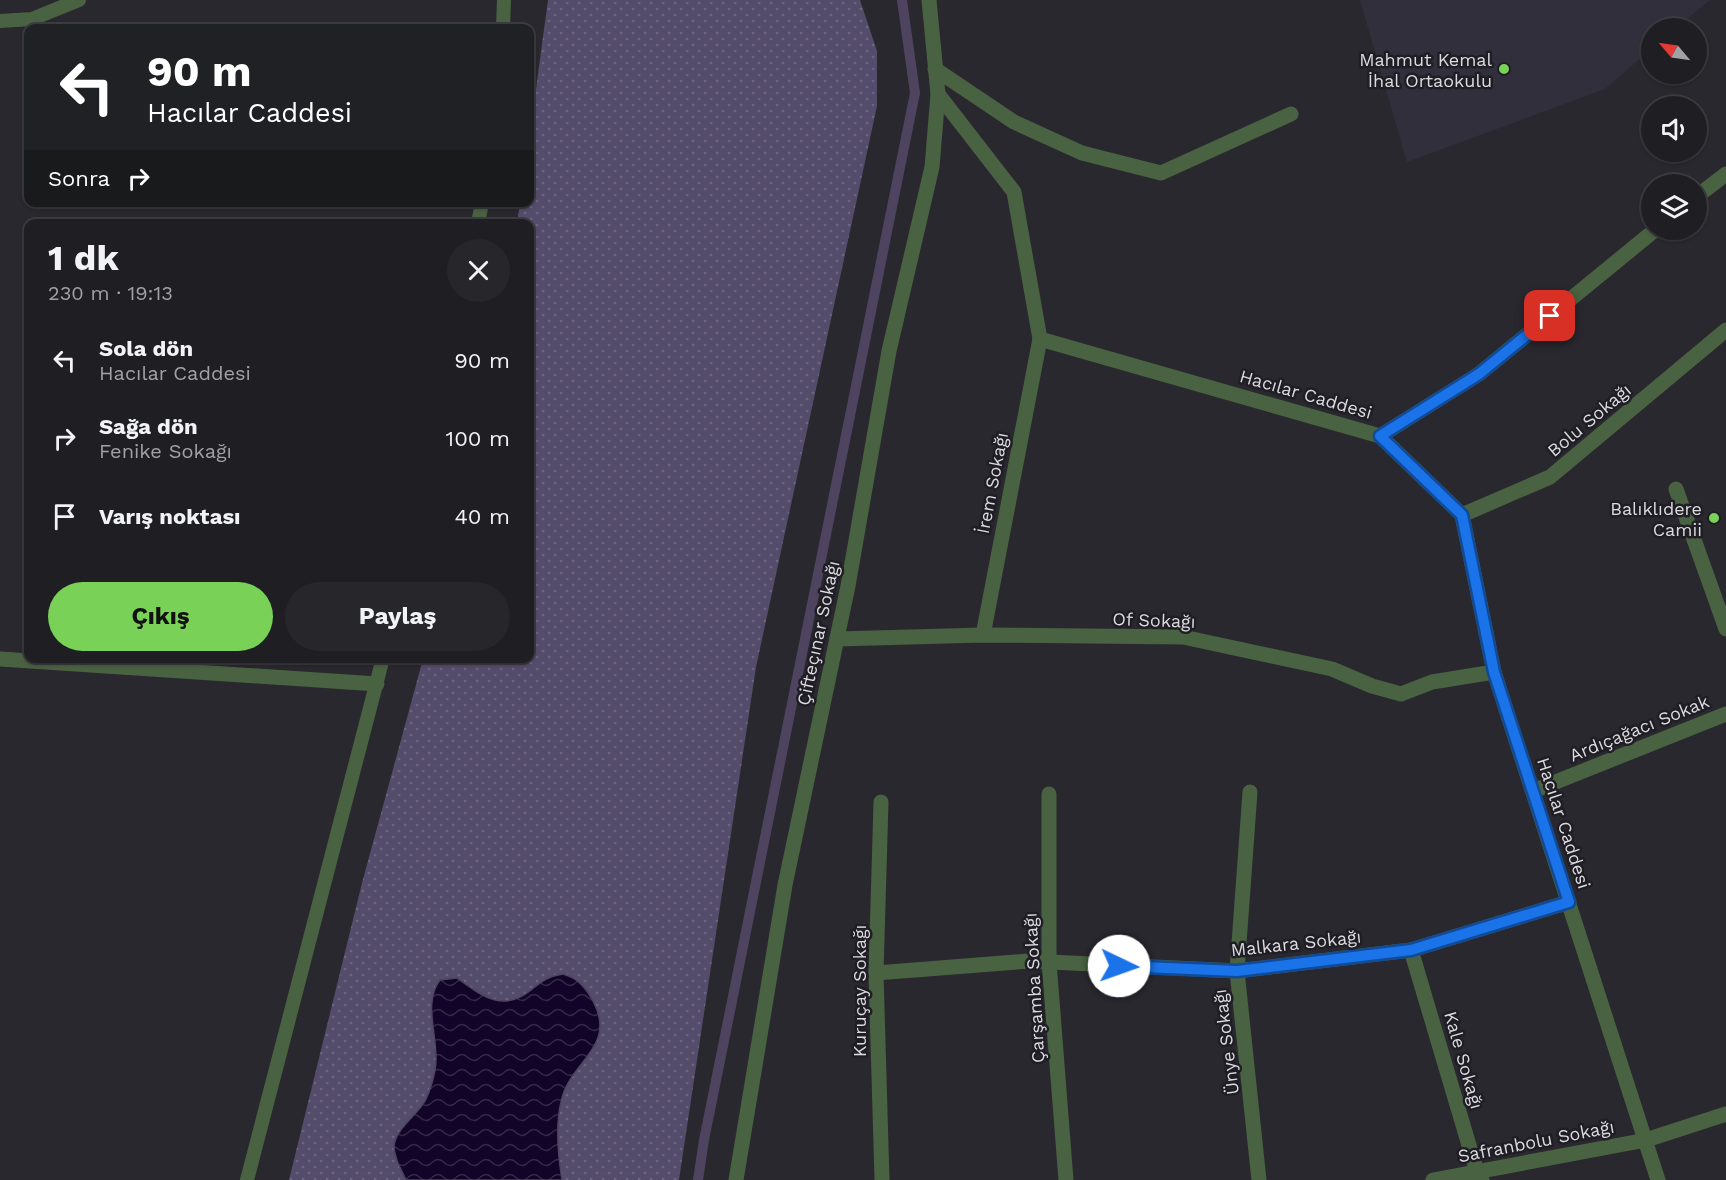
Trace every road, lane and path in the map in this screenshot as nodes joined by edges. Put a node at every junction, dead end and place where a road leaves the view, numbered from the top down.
1 (79, 0) edge
2 (504, 0) edge
3 (929, 0) edge
4 (0, 21) edge
5 (502, 24) edge
6 (935, 69) junction
7 (938, 94) junction
8 (1291, 114) dead end
9 (1721, 178) edge
10 (1707, 189) edge
11 (1726, 194) edge
12 (1643, 240) edge
13 (1726, 330) edge
14 (1040, 339) junction
15 (1380, 436) junction
16 (1676, 489) dead end
17 (1462, 515) junction
18 (1726, 629) edge
19 (983, 635) junction
20 (837, 639) junction
21 (0, 659) edge
22 (24, 661) edge
23 (60, 663) edge
24 (382, 663) edge
25 (1494, 672) junction
26 (377, 684) junction
27 (1726, 714) edge
28 (1533, 791) junction
29 (1250, 792) dead end
30 (1049, 794) dead end
31 (880, 802) dead end
32 (1569, 902) junction
33 (1411, 950) junction
34 (1049, 962) junction
35 (1237, 971) junction
36 (876, 973) junction
37 (1726, 1114) edge
38 (1646, 1140) junction
39 (1479, 1176) edge
40 (247, 1180) edge
41 (736, 1180) edge
42 (882, 1180) edge
43 (1066, 1180) edge
44 (1259, 1180) edge
45 (1433, 1180) edge
46 (1658, 1180) edge

1 - 4 lane
2 - 5 lane
3 - 6 street
6 - 7 street
6 - 8 street
7 - 14 street
7 - 20 street, Çifteçınar Sokağı
9 - 10 street
9 - 11 street
12 - 15 street
13 - 17 street, Bolu Sokağı
14 - 15 street, Hacılar Caddesi
14 - 19 street, İrem Sokağı
15 - 17 street, Hacılar Caddesi
16 - 18 street
17 - 25 street, Hacılar Caddesi
19 - 20 street, Of Sokağı
19 - 25 street, Of Sokağı
20 - 41 street, Çifteçınar Sokağı
21 - 22 street
23 - 26 street
24 - 26 lane
25 - 28 street, Hacılar Caddesi
26 - 40 lane
27 - 28 street, Ardıçağacı Sokak
28 - 32 street, Hacılar Caddesi
29 - 35 street, Ünye Sokağı
30 - 34 street, Çarşamba Sokağı
31 - 36 street, Kuruçay Sokağı
32 - 33 street, Malkara Sokağı
32 - 38 street, Hacılar Caddesi
33 - 35 street, Malkara Sokağı
33 - 39 street, Kale Sokağı
34 - 35 street, Malkara Sokağı
34 - 36 street, Malkara Sokağı
34 - 43 street, Çarşamba Sokağı
35 - 44 street, Ünye Sokağı
36 - 42 street, Kuruçay Sokağı
37 - 38 street, Safranbolu Sokağı
38 - 39 street, Safranbolu Sokağı
38 - 46 street, Hacılar Caddesi
39 - 45 street, Safranbolu Sokağı

